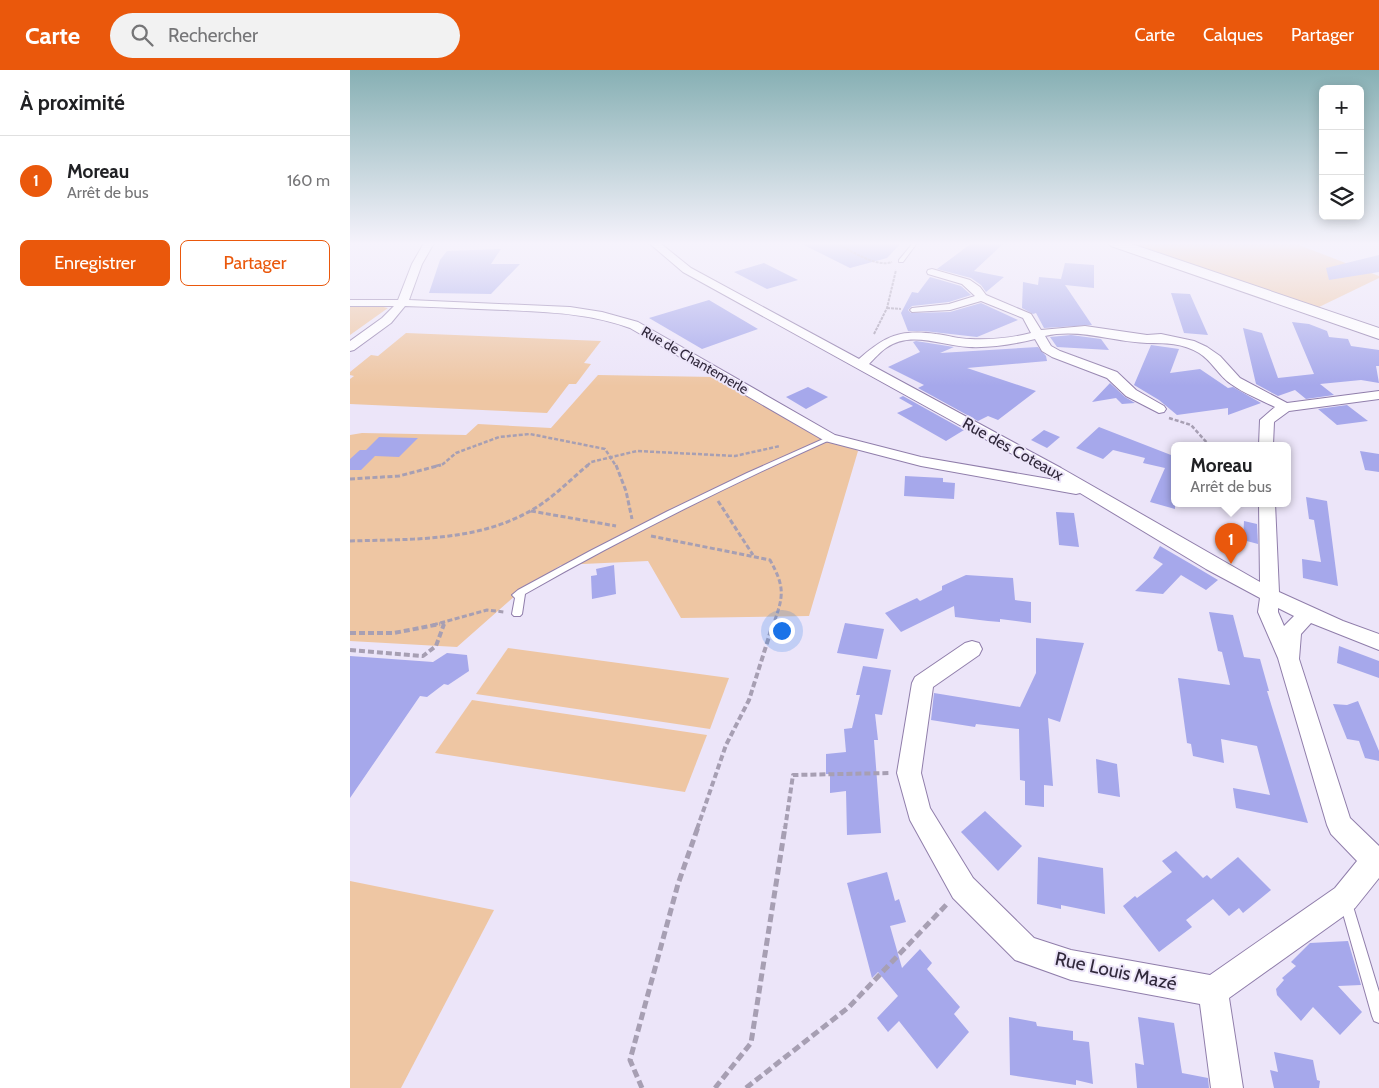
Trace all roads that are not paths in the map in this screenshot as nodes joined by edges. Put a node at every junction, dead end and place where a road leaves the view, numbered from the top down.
1 (406, 291) edge
2 (727, 291) edge
3 (977, 291) edge
4 (1253, 291) edge
5 (982, 296) junction
6 (402, 302) junction
7 (350, 303) edge
8 (916, 310) dead end
9 (1379, 334) edge
10 (1038, 336) junction
11 (350, 347) edge
12 (865, 361) junction
13 (1379, 395) edge
14 (1285, 407) junction
15 (1159, 410) road end
16 (830, 438) junction
17 (1266, 442) edge
18 (1020, 452) junction
19 (1050, 469) junction
20 (998, 474) junction
21 (1023, 479) junction
22 (1090, 492) junction
23 (1268, 507) edge
24 (518, 594) joint
25 (1270, 595) junction
26 (517, 614) road end
27 (1307, 615) junction
28 (1379, 642) edge
29 (972, 649) dead end
30 (1288, 658) junction
31 (1377, 864) edge
32 (1345, 898) junction
33 (1213, 991) junction
34 (1379, 1016) edge
35 (1227, 1088) edge

1 - 6 street
2 - 12 street, Rue des Coteaux
3 - 5 street
4 - 9 main road
5 - 8 street
5 - 10 street
6 - 7 street, Rue de Chantemerle
6 - 11 street
6 - 16 street, Rue de Chantemerle
10 - 12 street
10 - 14 street
10 - 15 street
12 - 18 street, Rue des Coteaux
13 - 14 street
14 - 17 street
16 - 20 street, Rue de Chantemerle
16 - 24 lane
18 - 19 street, Rue des Coteaux
18 - 20 street, Rue de Chantemerle
19 - 20 street, Rue de Chantemerle
19 - 21 street, Rue de Chantemerle
19 - 22 street, Rue des Coteaux
20 - 21 street, Rue de Chantemerle
21 - 22 street, Rue de Chantemerle
22 - 25 street, Rue des Coteaux
23 - 25 street
24 - 26 lane
25 - 27 street, Rue des Coteaux
25 - 30 street
27 - 28 street, Rue des Coteaux
27 - 30 street
29 - 33 street, Rue Louis Mazé
30 - 31 street
31 - 32 street
32 - 33 street
32 - 34 lane
33 - 35 street

